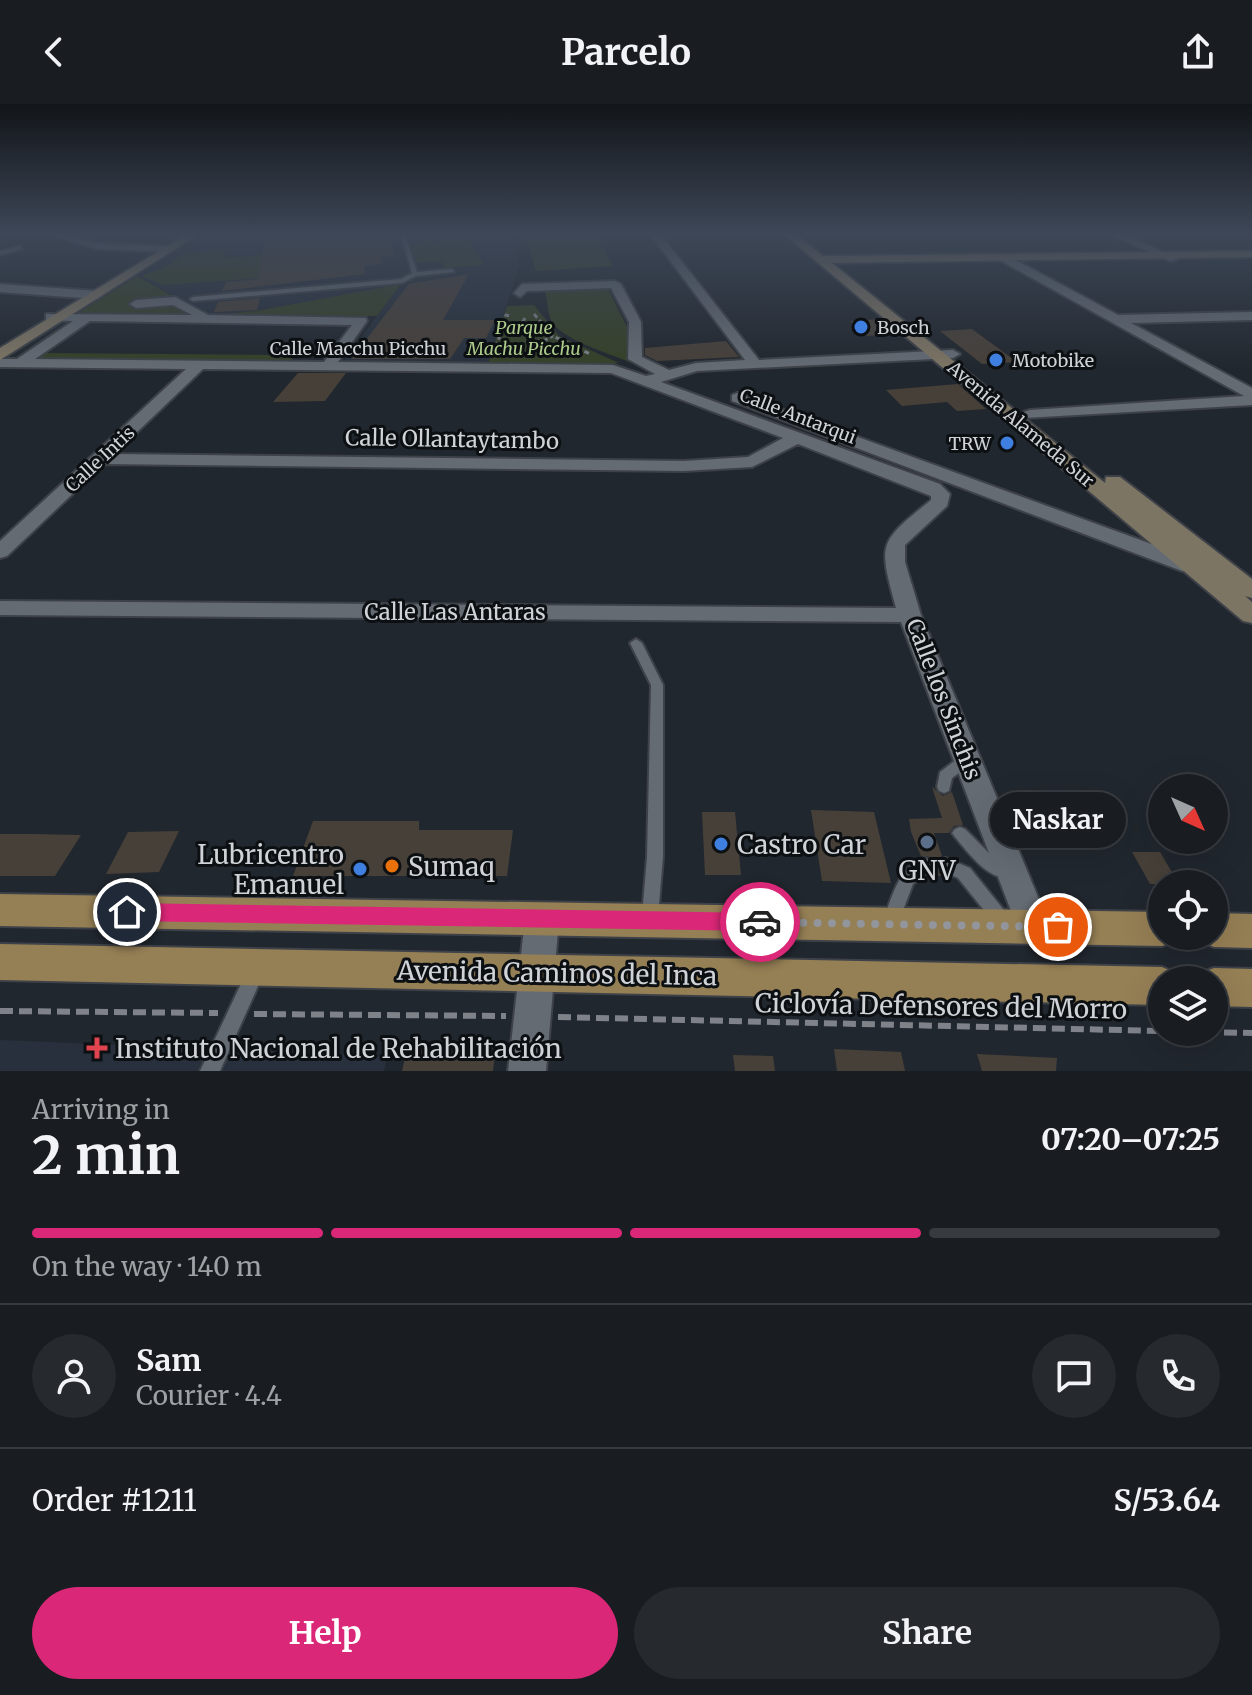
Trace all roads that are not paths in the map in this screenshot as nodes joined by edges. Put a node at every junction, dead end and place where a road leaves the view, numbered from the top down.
1 (117, 279) edge
2 (405, 279) edge
3 (690, 279) edge
4 (852, 279) edge
5 (1043, 279) edge
6 (0, 288) edge
7 (520, 293) dead end
8 (92, 295) junction
9 (193, 299) dead end
10 (82, 312) junction
11 (1252, 316) edge
12 (55, 317) junction
13 (1118, 319) junction
14 (0, 348) edge
15 (39, 351) junction
16 (945, 354) junction
17 (0, 355) edge
18 (0, 363) edge
19 (19, 363) junction
20 (199, 365) junction
21 (756, 365) junction
22 (293, 366) junction
23 (328, 366) junction
24 (668, 373) junction
25 (649, 380) junction
26 (1252, 397) edge
27 (1030, 415) junction
28 (798, 437) junction
29 (100, 459) junction
30 (933, 488) joint
31 (0, 552) edge
32 (1190, 566) junction
33 (1252, 591) edge
34 (0, 608) edge
35 (910, 615) junction
36 (1252, 615) edge
37 (636, 643) dead end
38 (967, 759) junction
39 (944, 787) dead end
40 (960, 833) dead end
41 (924, 865) dead end
42 (946, 865) dead end
43 (1013, 877) junction
44 (0, 910) edge
45 (542, 919) junction
46 (650, 920) junction
47 (890, 924) junction
48 (1020, 926) junction
49 (1148, 929) edge
50 (1228, 930) edge
51 (1252, 931) edge
52 (0, 962) edge
53 (257, 967) junction
54 (536, 972) junction
55 (1148, 986) edge
56 (1228, 987) edge
57 (1252, 988) edge
58 (210, 1071) edge
59 (527, 1071) edge

1 - 8 main road
2 - 9 lane
3 - 21 street
4 - 16 main road, Avenida Alameda Sur
5 - 13 street
6 - 8 street
7 - 24 street
8 - 10 main road
8 - 12 main road
10 - 12 main road
10 - 15 street
10 - 23 street
11 - 13 street
12 - 14 main road
12 - 17 main road
13 - 26 street
15 - 19 street
15 - 22 street
16 - 21 street
16 - 27 main road, Avenida Alameda Sur
16 - 32 main road, Avenida Alameda Sur
18 - 19 street, Calle Macchu Picchu
19 - 20 street, Calle Macchu Picchu
20 - 22 street, Calle Macchu Picchu
20 - 29 street, Calle Intis
21 - 24 street
22 - 23 street, Calle Macchu Picchu
23 - 25 street, Calle Macchu Picchu
24 - 25 street
24 - 32 street
25 - 28 street, Calle Antarqui
26 - 27 street
27 - 33 main road, Avenida Alameda Sur
28 - 29 street, Calle Ollantaytambo
28 - 30 street, Calle Antarqui
29 - 31 street, Calle Intis
30 - 35 street, Calle los Sinchis
32 - 36 main road, Avenida Alameda Sur
34 - 35 street, Calle Las Antaras
35 - 38 street, Calle los Sinchis
37 - 46 lane
38 - 39 lane
38 - 43 street, Calle los Sinchis
40 - 43 lane
41 - 47 lane
42 - 48 lane
43 - 48 street, Calle los Sinchis
44 - 45 main road
45 - 46 main road
45 - 54 street
46 - 47 main road
47 - 48 main road
48 - 49 main road
50 - 51 main road
52 - 53 main road, Avenida Caminos del Inca
53 - 54 main road, Avenida Caminos del Inca
53 - 58 lane
54 - 55 main road, Avenida Caminos del Inca
54 - 59 street
56 - 57 main road

